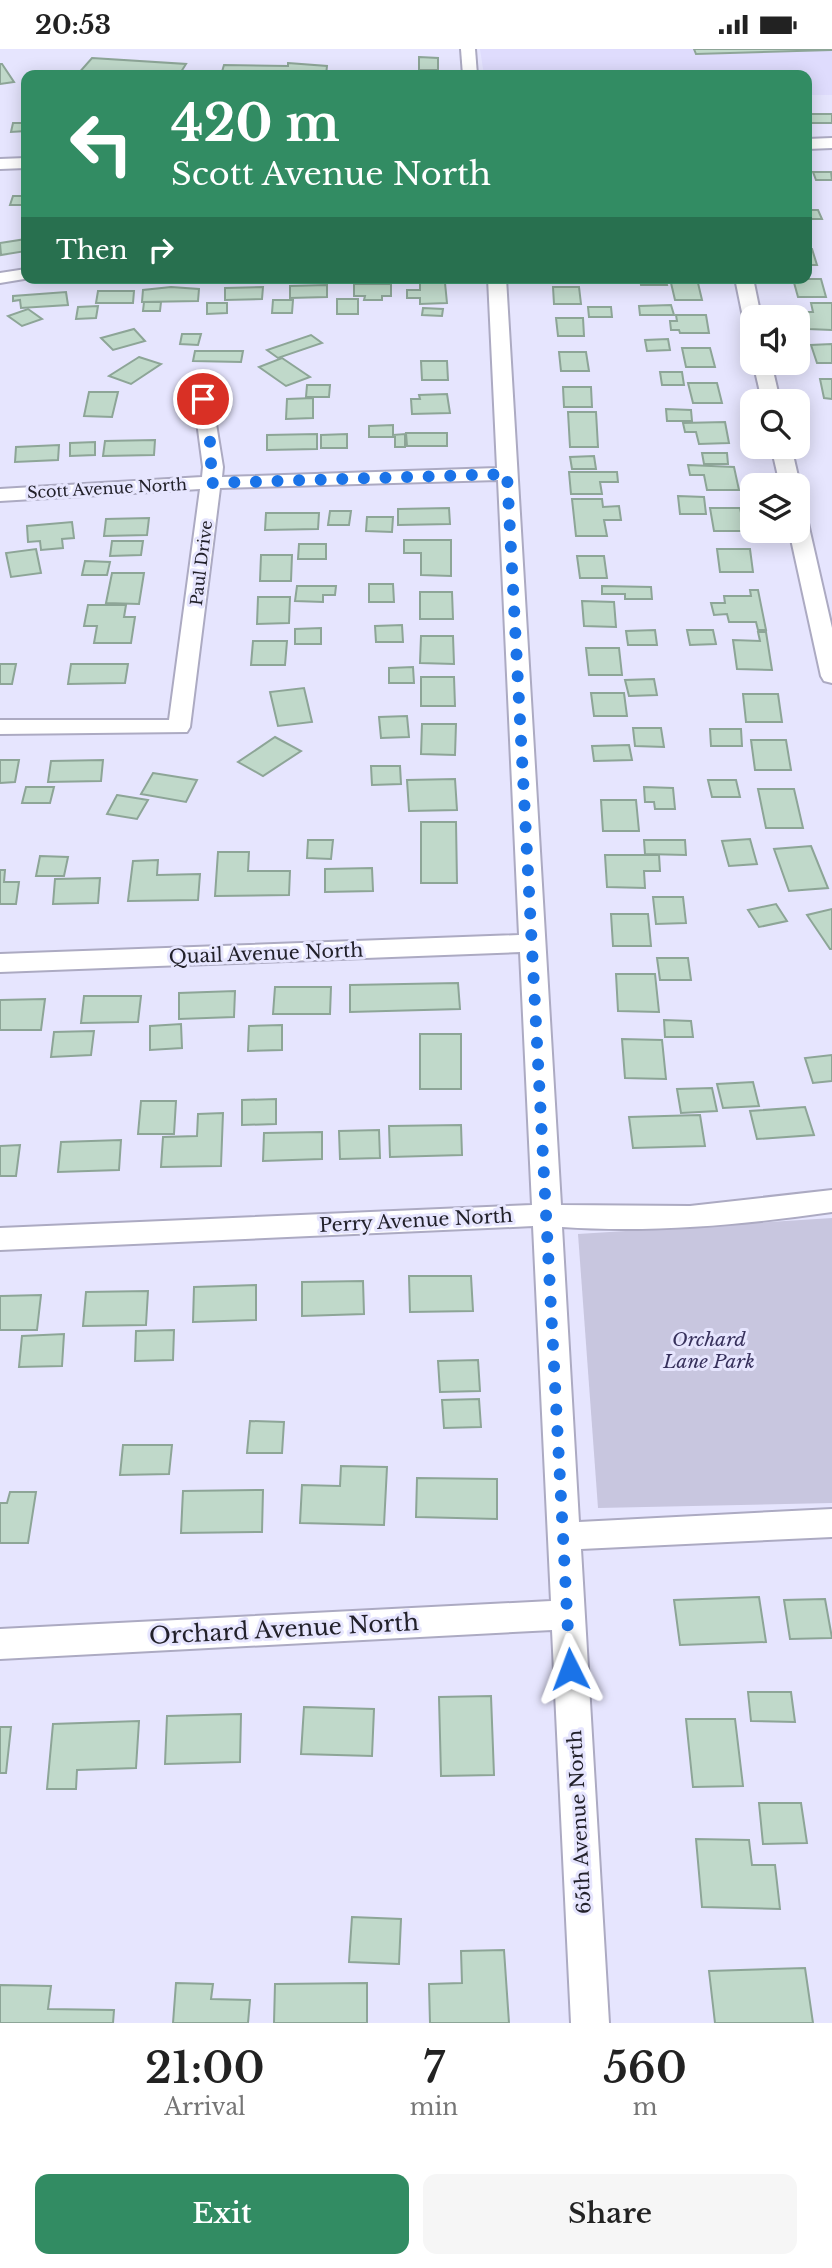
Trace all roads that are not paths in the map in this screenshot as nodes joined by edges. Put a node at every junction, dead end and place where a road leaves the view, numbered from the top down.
1 (468, 49) edge
2 (470, 70) edge
3 (832, 143) edge
4 (812, 144) edge
5 (21, 163) edge
6 (0, 164) edge
7 (21, 275) edge
8 (0, 278) edge
9 (497, 284) edge
10 (745, 284) edge
11 (750, 305) edge
12 (203, 399) dead end
13 (507, 474) junction
14 (211, 483) junction
15 (0, 495) edge
16 (802, 543) edge
17 (832, 676) edge
18 (0, 727) edge
19 (533, 943) junction
20 (0, 963) edge
21 (832, 1202) edge
22 (548, 1215) junction
23 (0, 1239) edge
24 (832, 1523) edge
25 (563, 1536) junction
26 (568, 1615) junction
27 (0, 1644) edge
28 (590, 2023) edge

1 - 2 street
3 - 4 street
5 - 6 street
7 - 8 street
9 - 13 street, 65th Avenue North
10 - 11 street
12 - 14 street, Paul Drive
13 - 14 street, Scott Avenue North
13 - 19 street, 65th Avenue North
14 - 15 street, Scott Avenue North
14 - 18 street, Paul Drive
16 - 17 street
19 - 20 street, Quail Avenue North
19 - 22 street, 65th Avenue North
21 - 22 street, Perry Avenue North
22 - 23 street, Perry Avenue North
22 - 25 street, 65th Avenue North
24 - 25 street
25 - 26 street, 65th Avenue North
26 - 27 street, Orchard Avenue North
26 - 28 street, 65th Avenue North

